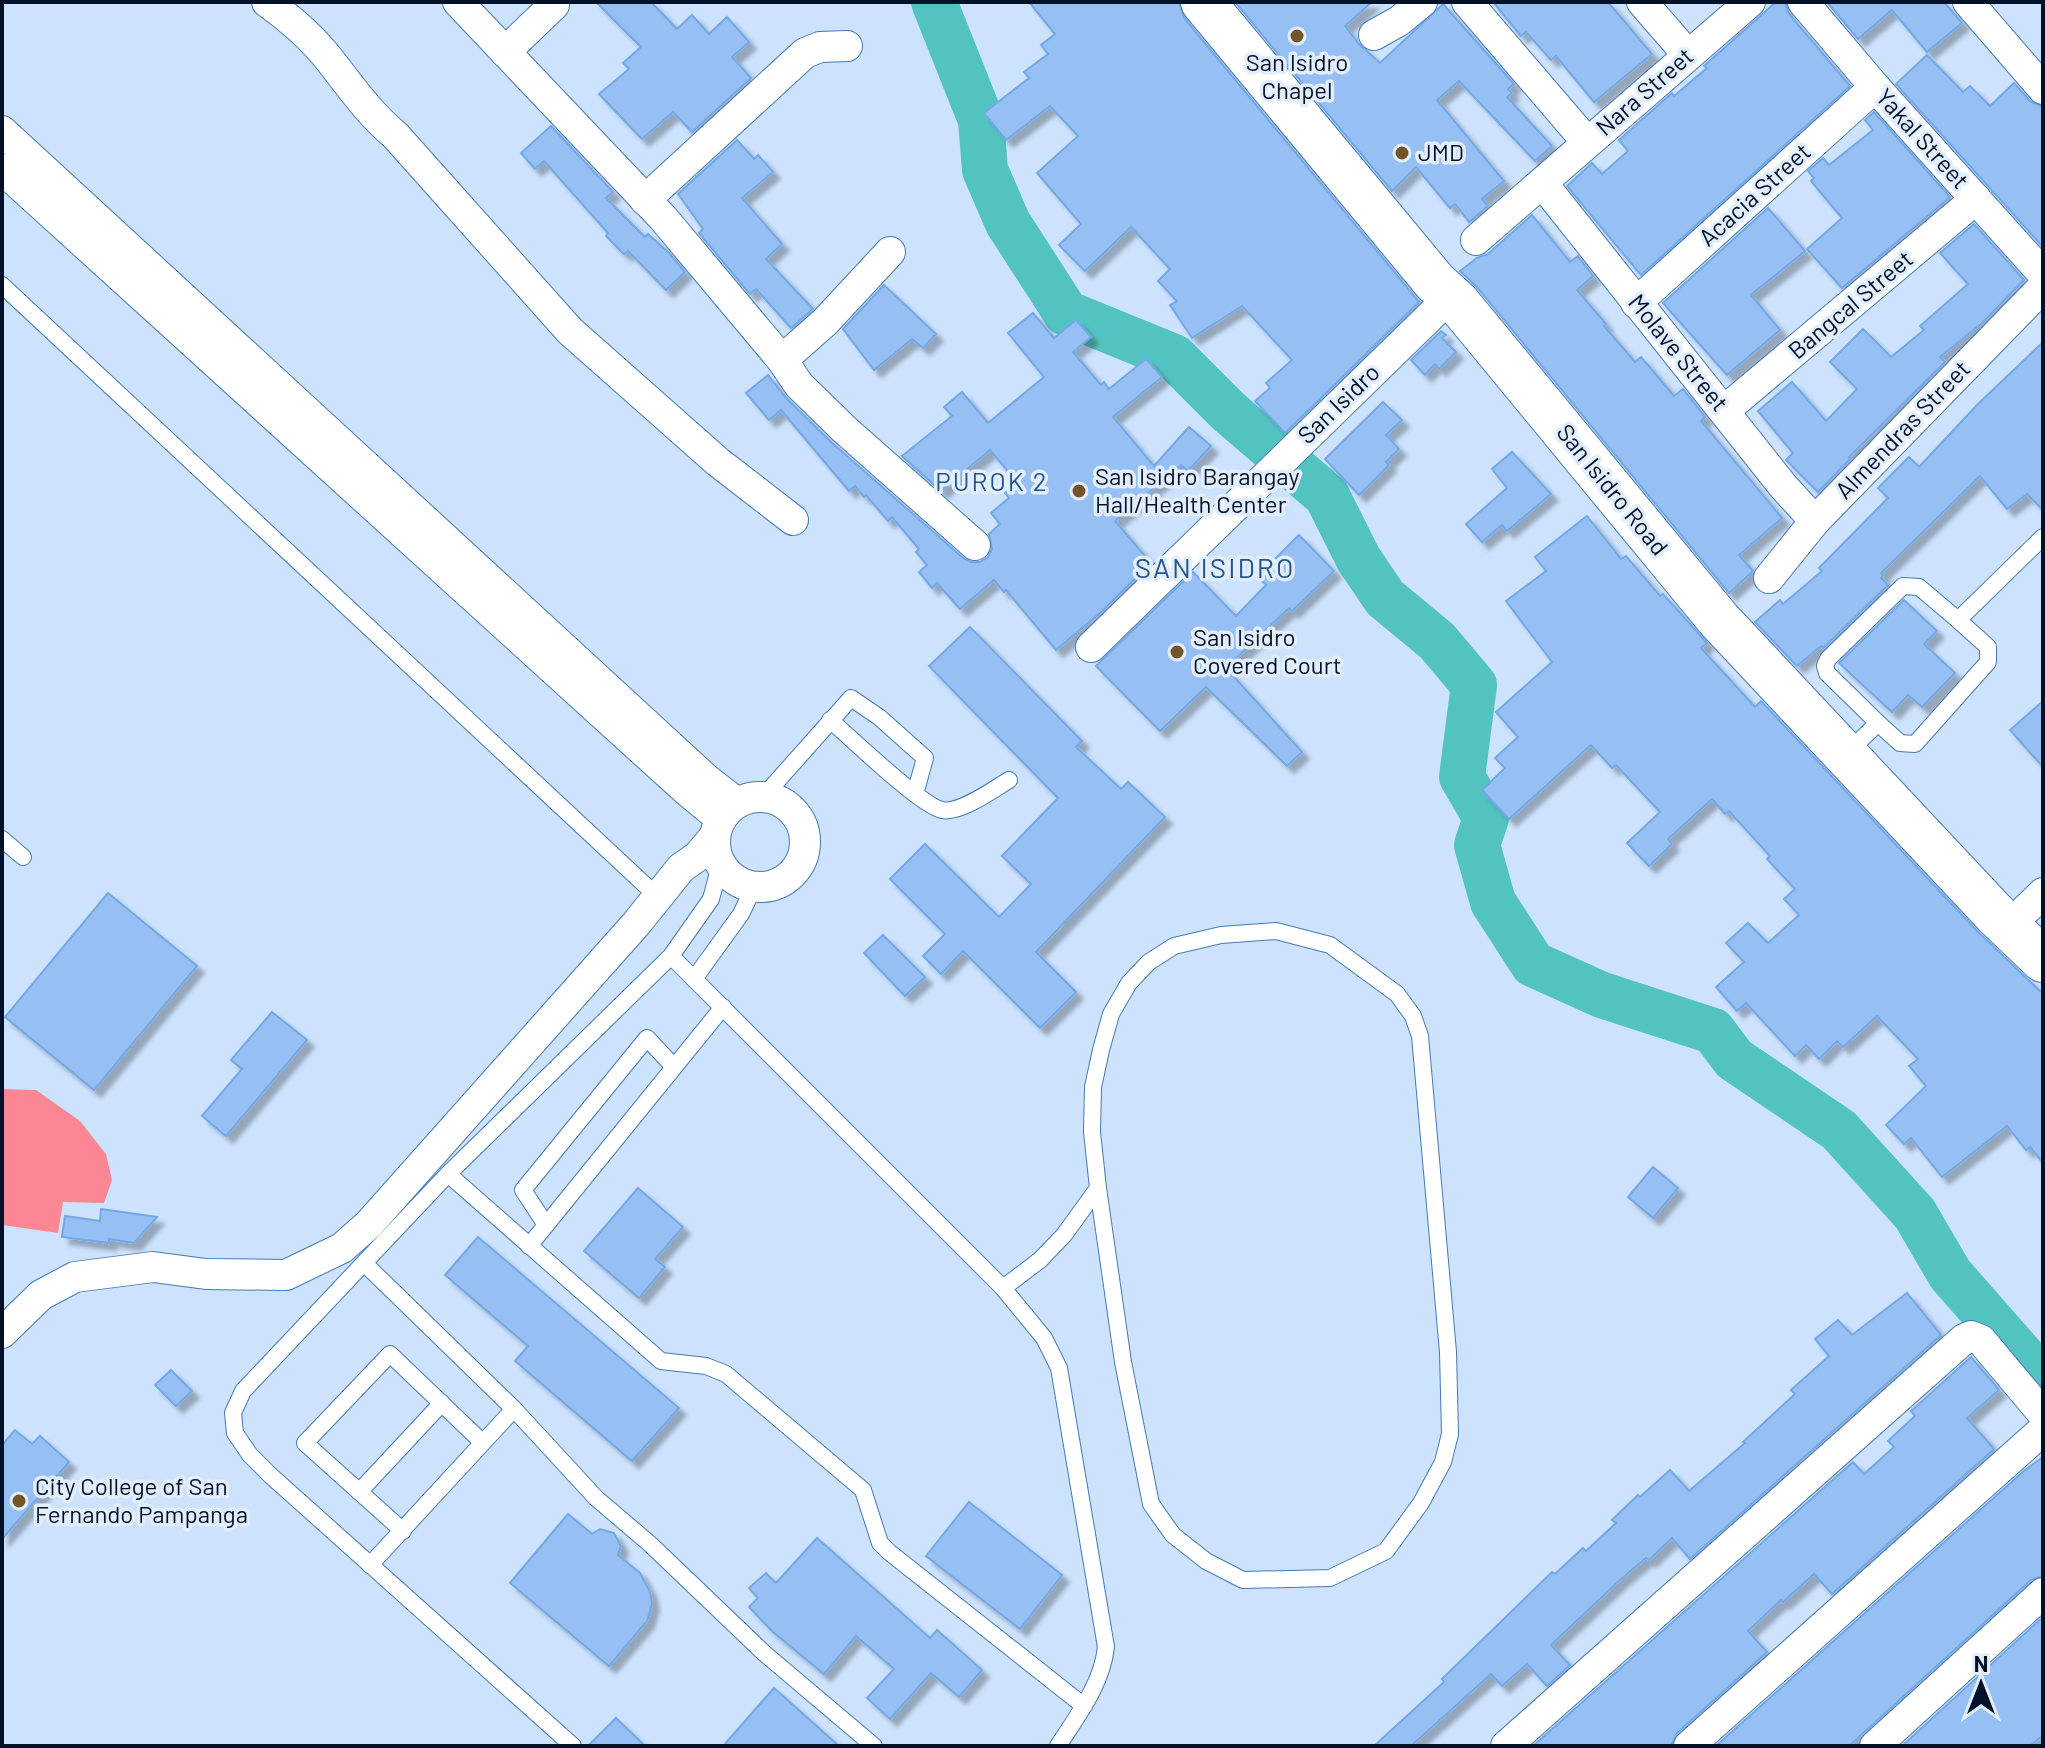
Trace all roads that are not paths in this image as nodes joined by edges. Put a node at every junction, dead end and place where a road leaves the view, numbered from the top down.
1 (267, 2) edge
2 (458, 2) edge
3 (1203, 2) edge
4 (1422, 2) edge
5 (1467, 2) edge
6 (1642, 2) edge
7 (1750, 2) edge
8 (1803, 2) edge
9 (1968, 2) edge
10 (554, 5) dead end
11 (1374, 35) dead end
12 (847, 46) dead end
13 (505, 52) junction
14 (1688, 55) junction
15 (1875, 87) junction
16 (2043, 89) edge
17 (2, 131) edge
18 (1587, 142) junction
19 (2, 169) edge
20 (1543, 184) junction
21 (1976, 199) junction
22 (645, 200) junction
23 (1476, 240) dead end
24 (890, 252) dead end
25 (2043, 274) edge
26 (2, 285) edge
27 (2043, 287) edge
28 (1451, 296) junction
29 (1636, 303) junction
30 (782, 360) junction
31 (1725, 410) junction
32 (793, 520) dead end
33 (1815, 521) junction
34 (2043, 537) edge
35 (975, 545) dead end
36 (1769, 578) dead end
37 (1958, 620) junction
38 (1091, 647) dead end
39 (830, 720) junction
40 (1878, 723) junction
41 (1845, 756) junction
42 (1009, 780) dead end
43 (915, 794) junction
44 (731, 824) junction
45 (2, 839) edge
46 (23, 857) dead end
47 (754, 887) junction
48 (2043, 893) edge
49 (659, 898) junction
50 (2008, 927) junction
51 (671, 956) junction
52 (2043, 960) edge
53 (694, 979) junction
54 (723, 1007) junction
55 (674, 1067) junction
56 (448, 1174) junction
57 (1098, 1188) junction
58 (546, 1225) junction
59 (529, 1246) junction
60 (365, 1264) junction
61 (1003, 1288) junction
62 (2, 1333) edge
63 (442, 1403) junction
64 (514, 1409) junction
65 (2043, 1414) edge
66 (2043, 1430) edge
67 (482, 1442) junction
68 (359, 1492) junction
69 (403, 1531) junction
70 (370, 1565) junction
71 (2043, 1593) edge
72 (1084, 1706) junction
73 (573, 1746) edge
74 (874, 1746) edge
75 (1058, 1746) edge
76 (1506, 1746) edge
77 (1689, 1746) edge
78 (1875, 1746) edge

1 - 32 street
2 - 13 street
3 - 28 main road, San Isidro Road
4 - 11 street
5 - 18 street
6 - 14 street
7 - 14 street, Nara Street
8 - 15 street, Yakal Street
9 - 16 street
10 - 13 street
12 - 22 street
13 - 22 street
14 - 18 street, Nara Street
15 - 21 street, Yakal Street
15 - 29 street, Acacia Street
17 - 44 street
18 - 20 street, Nara Street
19 - 44 street
20 - 23 street, Nara Street
20 - 29 street, Molave Street
21 - 25 street, Yakal Street
21 - 31 street, Bangcal Street
22 - 30 street
24 - 30 street
26 - 49 lane
27 - 33 street, Almendras Street
28 - 38 street, San Isidro
28 - 41 main road, San Isidro Road
29 - 31 street, Molave Street
30 - 35 street
31 - 33 street, Molave Street
33 - 36 street, Almendras Street
34 - 37 lane
37 - 40 lane
37 - 40 lane
39 - 43 lane
39 - 43 lane
39 - 44 lane
40 - 41 lane
41 - 50 main road, San Isidro Road
42 - 43 lane
44 - 47 street
44 - 47 street
44 - 49 street
44 - 51 lane
45 - 46 lane
47 - 53 lane
48 - 50 street
49 - 62 street
50 - 52 main road, San Isidro Road
51 - 53 lane
51 - 56 lane
53 - 54 lane
54 - 55 lane
54 - 61 lane
55 - 58 lane
55 - 58 lane
56 - 59 lane
56 - 60 lane
57 - 57 lane
57 - 61 lane
58 - 59 lane
59 - 72 lane
60 - 64 lane
60 - 70 lane
61 - 72 lane
63 - 67 lane
63 - 68 lane
63 - 68 lane
64 - 67 lane
64 - 74 lane
65 - 76 street
66 - 77 street
67 - 69 lane
68 - 69 lane
69 - 70 lane
70 - 73 lane
71 - 78 street
72 - 75 lane

